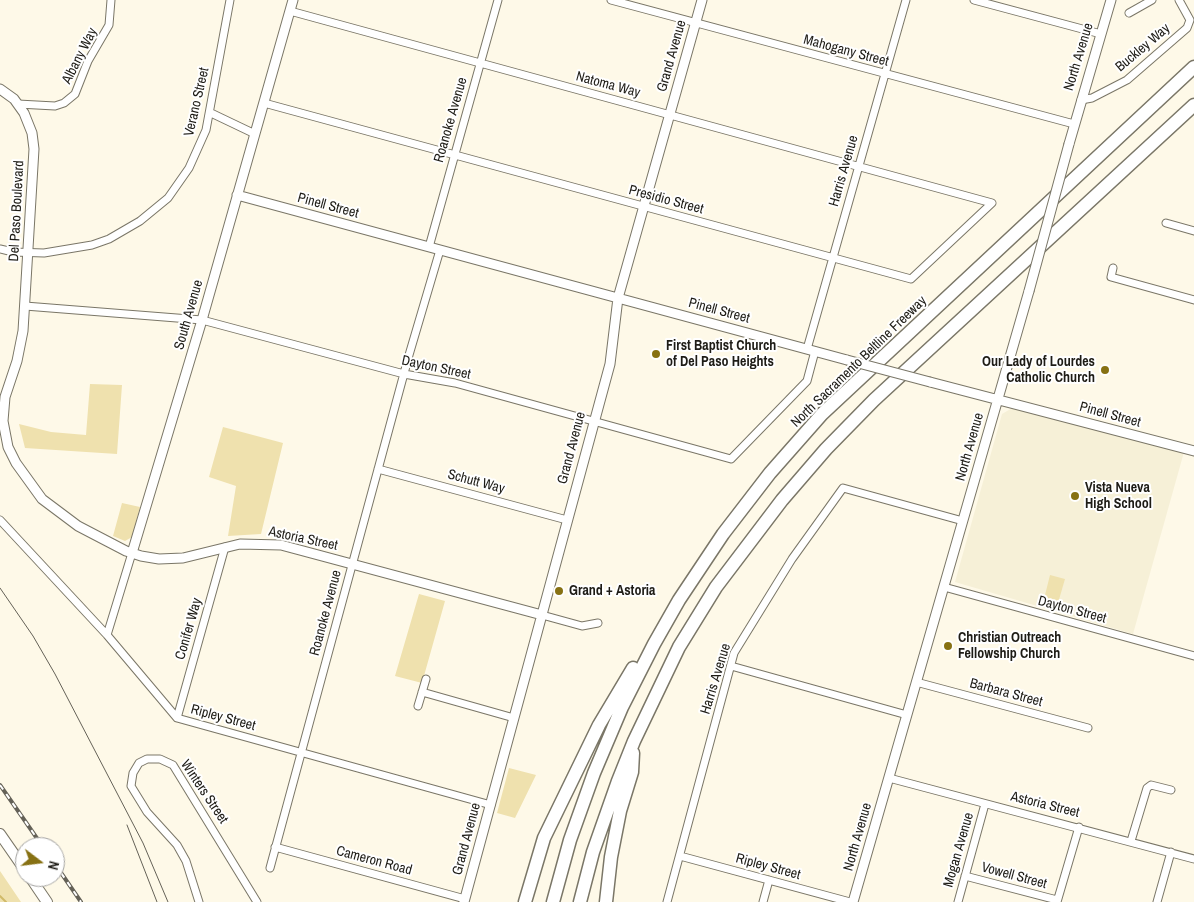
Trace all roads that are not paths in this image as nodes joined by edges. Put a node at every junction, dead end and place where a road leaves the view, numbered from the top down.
1 (111, 0) edge
2 (230, 0) edge
3 (293, 0) edge
4 (498, 0) edge
5 (611, 0) edge
6 (702, 0) edge
7 (906, 0) edge
8 (974, 0) edge
9 (1111, 0) edge
10 (1152, 0) edge
11 (1179, 0) edge
12 (290, 11) junction
13 (1129, 13) dead end
14 (696, 23) junction
15 (1101, 34) junction
16 (480, 63) junction
17 (1194, 67) edge
18 (885, 74) junction
19 (0, 89) edge
20 (1081, 100) junction
21 (264, 103) junction
22 (18, 104) junction
23 (1194, 104) edge
24 (211, 112) junction
25 (670, 115) junction
26 (1074, 124) junction
27 (255, 134) junction
28 (454, 155) junction
29 (859, 166) junction
30 (948, 191) joint
31 (238, 195) junction
32 (644, 207) junction
33 (1166, 223) dead end
34 (1194, 231) edge
35 (428, 247) junction
36 (0, 249) edge
37 (440, 250) junction
38 (28, 253) junction
39 (833, 258) junction
40 (1113, 268) dead end
41 (618, 298) junction
42 (1194, 300) edge
43 (25, 306) junction
44 (202, 320) junction
45 (811, 350) junction
46 (404, 374) junction
47 (807, 381) joint
48 (8, 389) junction
49 (998, 400) junction
50 (0, 402) edge
51 (593, 422) junction
52 (1194, 451) edge
53 (378, 468) junction
54 (0, 520) edge
55 (567, 520) junction
56 (963, 521) junction
57 (225, 547) junction
58 (132, 553) junction
59 (352, 564) junction
60 (944, 587) junction
61 (679, 600) junction
62 (542, 615) junction
63 (598, 624) dead end
64 (107, 635) junction
65 (1194, 656) edge
66 (730, 666) junction
67 (426, 679) dead end
68 (916, 682) junction
69 (422, 692) junction
70 (418, 706) dead end
71 (907, 715) junction
72 (176, 718) junction
73 (514, 718) junction
74 (1088, 728) dead end
75 (634, 740) junction
76 (301, 752) junction
77 (888, 778) junction
78 (1171, 790) dead end
79 (490, 804) junction
80 (985, 804) junction
81 (1078, 827) junction
82 (0, 834) edge
83 (1131, 841) junction
84 (275, 847) junction
85 (1171, 852) junction
86 (15, 856) edge
87 (680, 856) junction
88 (1194, 858) edge
89 (270, 868) dead end
90 (965, 876) junction
91 (768, 880) junction
92 (37, 887) edge
93 (465, 900) edge
94 (1057, 901) edge
95 (47, 902) edge
96 (199, 902) edge
97 (257, 902) edge
98 (524, 902) edge
99 (553, 902) edge
100 (580, 902) edge
101 (606, 902) edge
102 (667, 902) edge
103 (762, 902) edge
104 (852, 902) edge
105 (958, 902) edge
106 (1157, 902) edge

1 - 22 street, Albany Way
2 - 24 street, Verano Street
3 - 12 street, South Avenue
4 - 16 street, Roanoke Avenue
5 - 14 street, Mahogany Street
6 - 14 street, Grand Avenue
7 - 18 street, Harris Avenue
8 - 15 street
9 - 15 street, North Avenue
10 - 13 street
11 - 20 street, Buckley Way
12 - 16 street, Natoma Way
12 - 21 street, South Avenue
14 - 18 street, Mahogany Street
14 - 25 street, Grand Avenue
15 - 20 street, North Avenue
16 - 25 street, Natoma Way
16 - 28 street, Roanoke Avenue
17 - 61 highway, North Sacramento Beltline Freeway
18 - 26 street, Mahogany Street
18 - 29 street, Harris Avenue
19 - 22 street, Del Paso Boulevard
20 - 26 street, North Avenue
21 - 27 street, South Avenue
21 - 28 street, Presidio Street
22 - 38 street, Del Paso Boulevard
23 - 75 highway
24 - 27 street
24 - 38 street, Verano Street
25 - 29 street, Natoma Way
25 - 32 street, Grand Avenue
26 - 49 street, North Avenue, bridge
27 - 31 street, South Avenue
28 - 32 street, Presidio Street
28 - 35 street, Roanoke Avenue
29 - 30 street, Natoma Way
29 - 39 street, Harris Avenue
30 - 39 street, Presidio Street
31 - 35 street, Pinell Street
31 - 44 street, South Avenue
32 - 39 street, Presidio Street
32 - 41 street, Grand Avenue
33 - 34 street
35 - 37 street, Pinell Street
36 - 38 street, Verano Street
37 - 41 street, Pinell Street
37 - 46 street, Roanoke Avenue
38 - 43 street, Del Paso Boulevard
39 - 45 street, Harris Avenue
40 - 42 street
41 - 45 street, Pinell Street
41 - 51 street, Grand Avenue
43 - 44 street, Dayton Street
43 - 48 street, Del Paso Boulevard
44 - 46 street, Dayton Street
44 - 58 street, South Avenue
45 - 47 street, Harris Avenue
45 - 49 street, Pinell Street, bridge
46 - 51 street, Dayton Street
46 - 53 street, Roanoke Avenue
47 - 51 street, Dayton Street
48 - 50 street, Del Paso Boulevard
48 - 58 street, Astoria Street
49 - 52 street, Pinell Street
49 - 56 street, North Avenue
51 - 55 street, Grand Avenue
53 - 55 street, Schutt Way
53 - 59 street, Roanoke Avenue
54 - 64 street, Ripley Street
55 - 62 street, Grand Avenue
56 - 60 street, North Avenue
56 - 66 street, Harris Avenue
57 - 58 street, Astoria Street
57 - 59 street, Astoria Street
57 - 72 street, Conifer Way
58 - 64 street, South Avenue
59 - 62 street, Astoria Street
59 - 76 street, Roanoke Avenue
60 - 65 street, Dayton Street
60 - 68 street, North Avenue
61 - 98 highway
61 - 99 highway, North Sacramento Beltline Freeway
62 - 63 street, Astoria Street
62 - 73 street, Grand Avenue
64 - 72 street, Ripley Street
66 - 71 street
66 - 87 street, Harris Avenue
67 - 69 street
68 - 71 street, North Avenue
68 - 74 street, Barbara Street
69 - 70 street
69 - 73 street
71 - 77 street, North Avenue
72 - 76 street, Ripley Street
73 - 79 street, Grand Avenue
75 - 100 highway
75 - 101 highway
76 - 79 street, Ripley Street
76 - 84 street, Roanoke Avenue
77 - 80 street, Astoria Street
77 - 104 street, North Avenue
78 - 83 street
79 - 93 street, Grand Avenue
80 - 81 street, Astoria Street
80 - 90 street, Mogan Avenue
81 - 83 street, Astoria Street
81 - 94 street
82 - 86 main road
83 - 85 street, Astoria Street
84 - 89 street, Roanoke Avenue
84 - 93 street, Cameron Road
85 - 88 street, Astoria Street
85 - 106 street
87 - 91 street, Ripley Street
87 - 102 street, Harris Avenue
90 - 94 street, Vowell Street
90 - 105 street, Mogan Avenue
91 - 103 street
91 - 104 street, Ripley Street
92 - 95 main road
96 - 97 street, Winters Street

